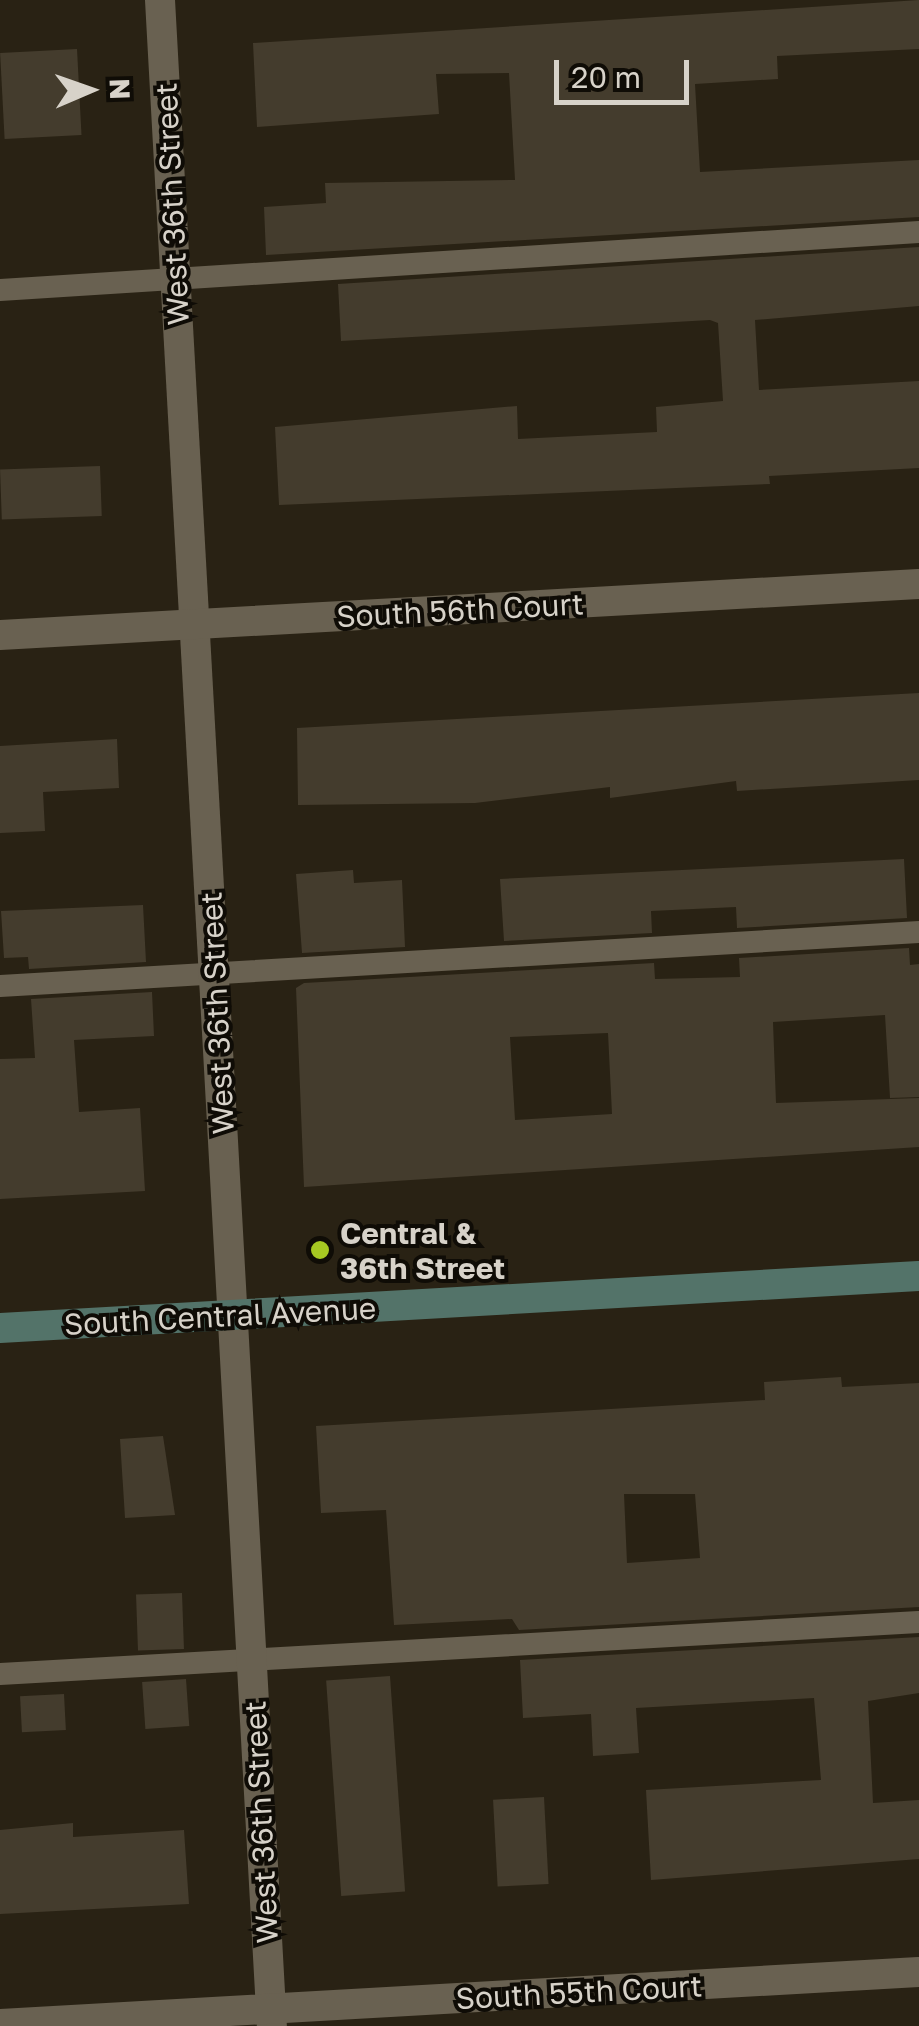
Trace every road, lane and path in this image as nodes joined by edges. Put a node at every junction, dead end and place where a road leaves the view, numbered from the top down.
1 (160, 0) edge
2 (919, 232) edge
3 (176, 280) junction
4 (0, 290) edge
5 (919, 584) edge
6 (195, 625) junction
7 (0, 636) edge
8 (919, 932) edge
9 (215, 974) junction
10 (0, 986) edge
11 (919, 1276) edge
12 (234, 1315) junction
13 (0, 1328) edge
14 (919, 1622) edge
15 (252, 1661) junction
16 (0, 1674) edge
17 (919, 1972) edge
18 (271, 2018) edge
19 (0, 2024) edge

1 - 3 street, West 36th Street
2 - 3 lane
3 - 4 lane
3 - 6 street, West 36th Street
5 - 6 street, South 56th Court
6 - 7 street, South 56th Court
6 - 9 street, West 36th Street
8 - 9 lane
9 - 10 lane
9 - 12 street, West 36th Street
11 - 12 main road, South Central Avenue
12 - 13 main road, South Central Avenue
12 - 15 street, West 36th Street
14 - 15 lane
15 - 16 lane
15 - 18 street, West 36th Street
17 - 18 street, South 55th Court
18 - 19 street, South 55th Court

